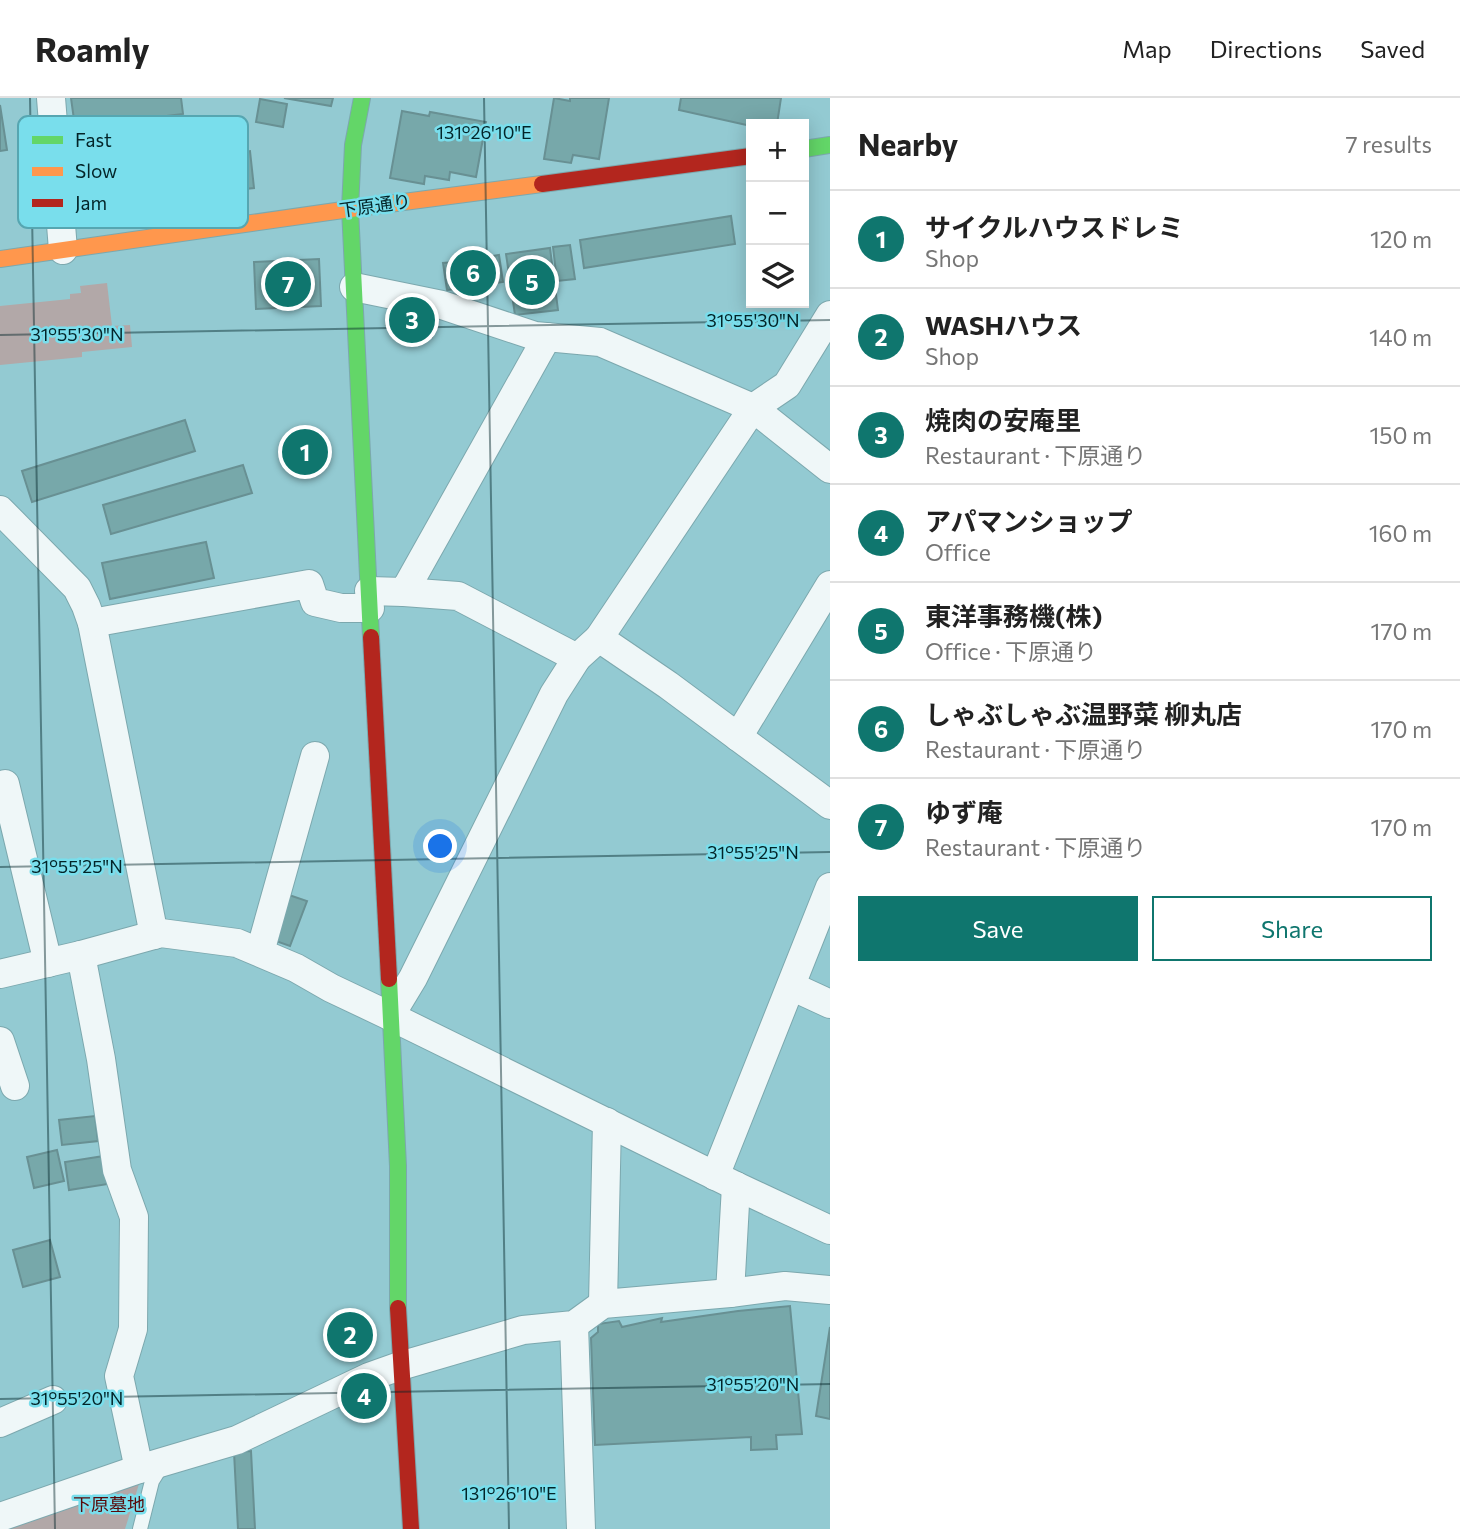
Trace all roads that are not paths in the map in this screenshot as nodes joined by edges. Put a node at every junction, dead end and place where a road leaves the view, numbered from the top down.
1 (51, 98) edge
2 (362, 98) edge
3 (52, 116) edge
4 (830, 145) edge
5 (809, 148) edge
6 (746, 157) edge
7 (351, 209) junction
8 (248, 224) edge
9 (61, 228) edge
10 (218, 228) edge
11 (63, 250) junction
12 (0, 259) edge
13 (354, 287) junction
14 (830, 315) edge
15 (547, 337) junction
16 (753, 408) junction
17 (830, 468) edge
18 (0, 510) edge
19 (830, 585) edge
20 (404, 592) junction
21 (369, 600) junction
22 (92, 624) junction
23 (599, 638) junction
24 (576, 658) junction
25 (738, 737) junction
26 (315, 756) dead end
27 (5, 784) dead end
28 (830, 805) edge
29 (830, 887) edge
30 (154, 935) junction
31 (260, 952) junction
32 (81, 955) junction
33 (48, 963) junction
34 (1, 971) edge
35 (791, 986) junction
36 (830, 1004) edge
37 (390, 1016) junction
38 (0, 1041) edge
39 (15, 1086) dead end
40 (607, 1122) junction
41 (725, 1181) junction
42 (830, 1230) edge
43 (830, 1290) edge
44 (730, 1293) junction
45 (603, 1304) junction
46 (575, 1325) junction
47 (400, 1366) junction
48 (53, 1400) dead end
49 (0, 1423) edge
50 (152, 1465) junction
51 (0, 1517) edge
52 (140, 1529) edge
53 (411, 1529) edge
54 (580, 1529) edge

1 - 3 street
2 - 7 street
4 - 5 street
6 - 7 street, 下原通り
7 - 8 street, 下原通り
7 - 13 street
9 - 11 street
10 - 11 street, 下原通り
11 - 12 street, 下原通り
13 - 15 street
13 - 21 street
14 - 16 street
15 - 16 street
15 - 20 street
16 - 17 street
16 - 23 street
18 - 22 street
19 - 25 street
20 - 21 street
20 - 24 street
21 - 22 street
21 - 37 street
22 - 30 street
23 - 24 street
23 - 25 street
24 - 37 street
25 - 28 street
26 - 31 street
27 - 33 street
29 - 35 street
30 - 31 street
30 - 32 street
31 - 37 street
32 - 33 street
32 - 50 street
33 - 34 street
35 - 36 street
35 - 41 street
37 - 40 street
37 - 47 street
38 - 39 street
40 - 41 street
40 - 45 street
41 - 42 street
41 - 44 street
43 - 44 street
44 - 45 street
45 - 46 street
46 - 47 street
46 - 54 street
47 - 50 street
47 - 53 street
48 - 49 street
50 - 51 street
50 - 52 lane

